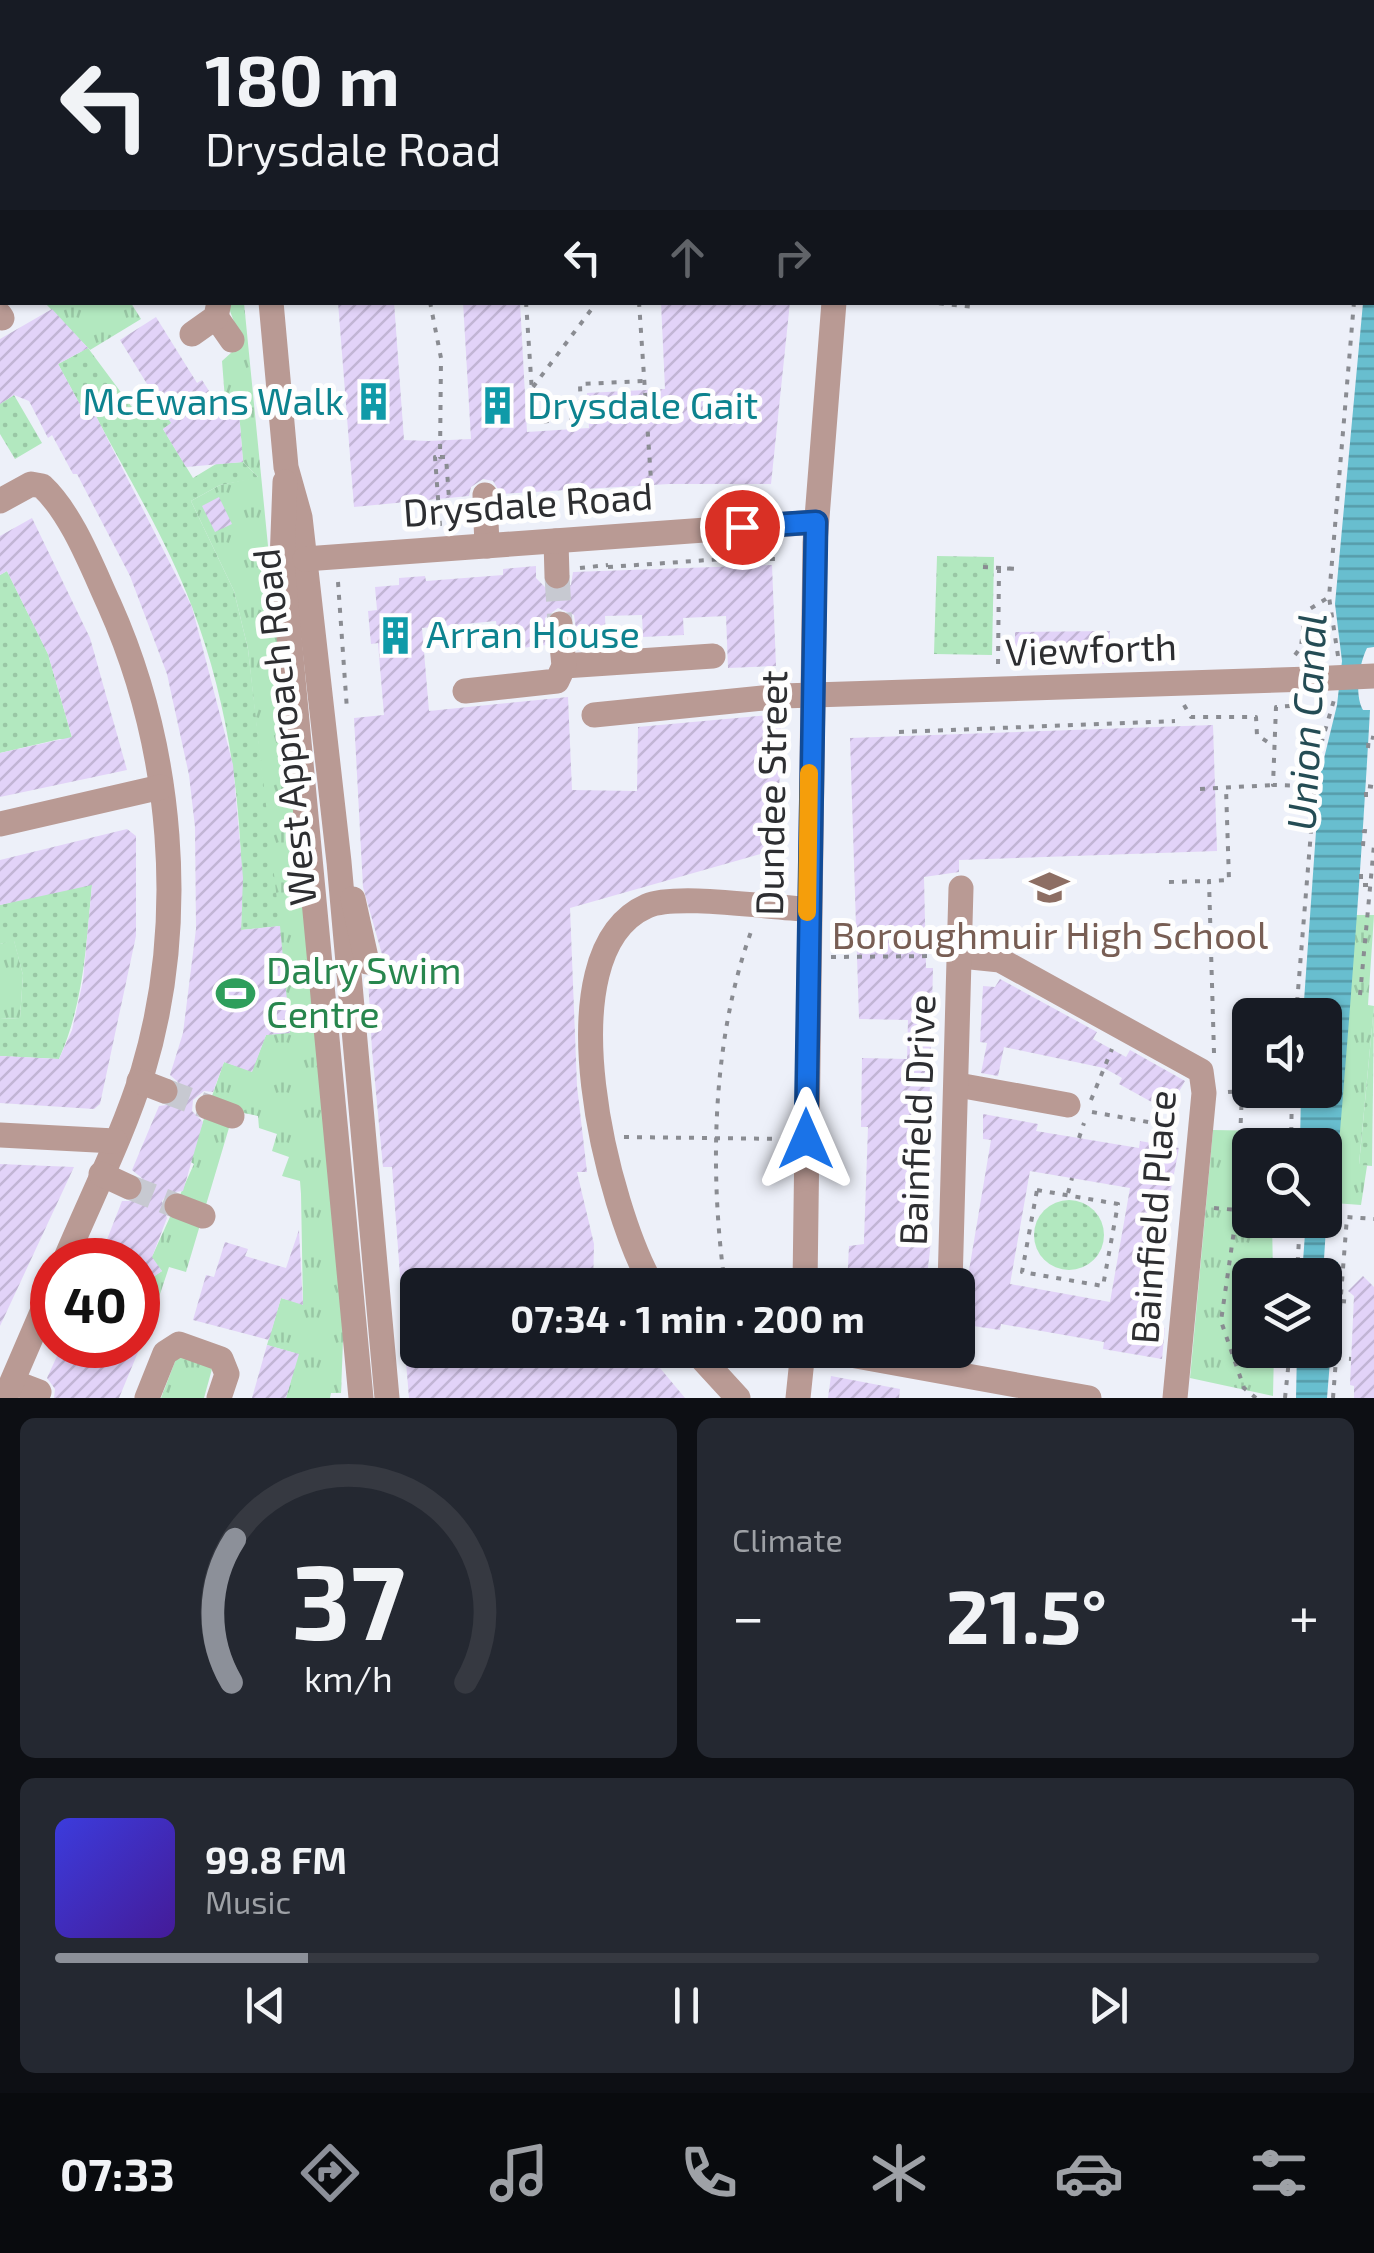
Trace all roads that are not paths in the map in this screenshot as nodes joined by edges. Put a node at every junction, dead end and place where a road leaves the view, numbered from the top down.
1 (271, 305) edge
2 (834, 305) edge
3 (218, 310) edge
4 (192, 334) dead end
5 (232, 340) dead end
6 (286, 467) junction
7 (485, 495) dead end
8 (0, 501) edge
9 (816, 522) junction
10 (556, 541) junction
11 (487, 546) junction
12 (316, 559) junction
13 (557, 576) tunnel mouth
14 (560, 624) tunnel mouth
15 (713, 656) dead end
16 (564, 666) junction
17 (1374, 676) edge
18 (465, 691) dead end
19 (811, 698) junction
20 (594, 715) dead end
21 (161, 787) junction
22 (0, 824) edge
23 (338, 862) junction
24 (961, 888) dead end
25 (807, 909) junction
26 (960, 956) junction
27 (367, 962) dead end
28 (369, 1000) dead end
29 (352, 1034) junction
30 (139, 1081) junction
31 (958, 1085) junction
32 (165, 1090) tunnel mouth
33 (1068, 1106) road end
34 (0, 1135) edge
35 (116, 1140) junction
36 (101, 1174) junction
37 (130, 1187) tunnel mouth
38 (177, 1206) tunnel mouth
39 (203, 1216) dead end
40 (74, 1238) edge
41 (644, 1268) edge
42 (805, 1268) edge
43 (951, 1268) edge
44 (30, 1341) edge
45 (710, 1368) edge
46 (801, 1368) edge
47 (971, 1368) edge
48 (9, 1390) edge
49 (39, 1392) dead end
50 (147, 1398) edge
51 (219, 1398) edge
52 (361, 1398) edge
53 (388, 1398) edge
54 (738, 1398) edge
55 (798, 1398) edge
56 (1090, 1398) edge
57 (1176, 1398) edge

1 - 6 street, West Approach Road
2 - 9 street, Dundee Street
3 - 4 street
3 - 5 street
6 - 12 street, West Approach Road
6 - 52 street, West Approach Road
7 - 11 street
8 - 21 street
9 - 10 street, Drysdale Road
9 - 19 street, Dundee Street
10 - 11 street, Drysdale Road
10 - 13 street
11 - 12 street, Drysdale Road
12 - 23 street, West Approach Road
14 - 16 street
15 - 16 street
16 - 18 street
17 - 19 street, Viewforth, bridge
19 - 20 street, Viewforth
19 - 25 street, Dundee Street
21 - 22 street
21 - 30 street
23 - 27 street
23 - 29 street, West Approach Road
24 - 26 street, Bainfield Drive
25 - 41 street
25 - 42 street, Dundee Street
26 - 31 street, Bainfield Drive
26 - 57 street, Bainfield Place
28 - 29 street
29 - 53 street, West Approach Road
30 - 32 street
30 - 35 street
31 - 33 street
31 - 43 street, Bainfield Drive
34 - 35 street
35 - 36 street
36 - 37 street
36 - 40 street
38 - 39 street
44 - 48 street
45 - 54 street
46 - 55 street
47 - 56 street
48 - 49 street
50 - 51 street

